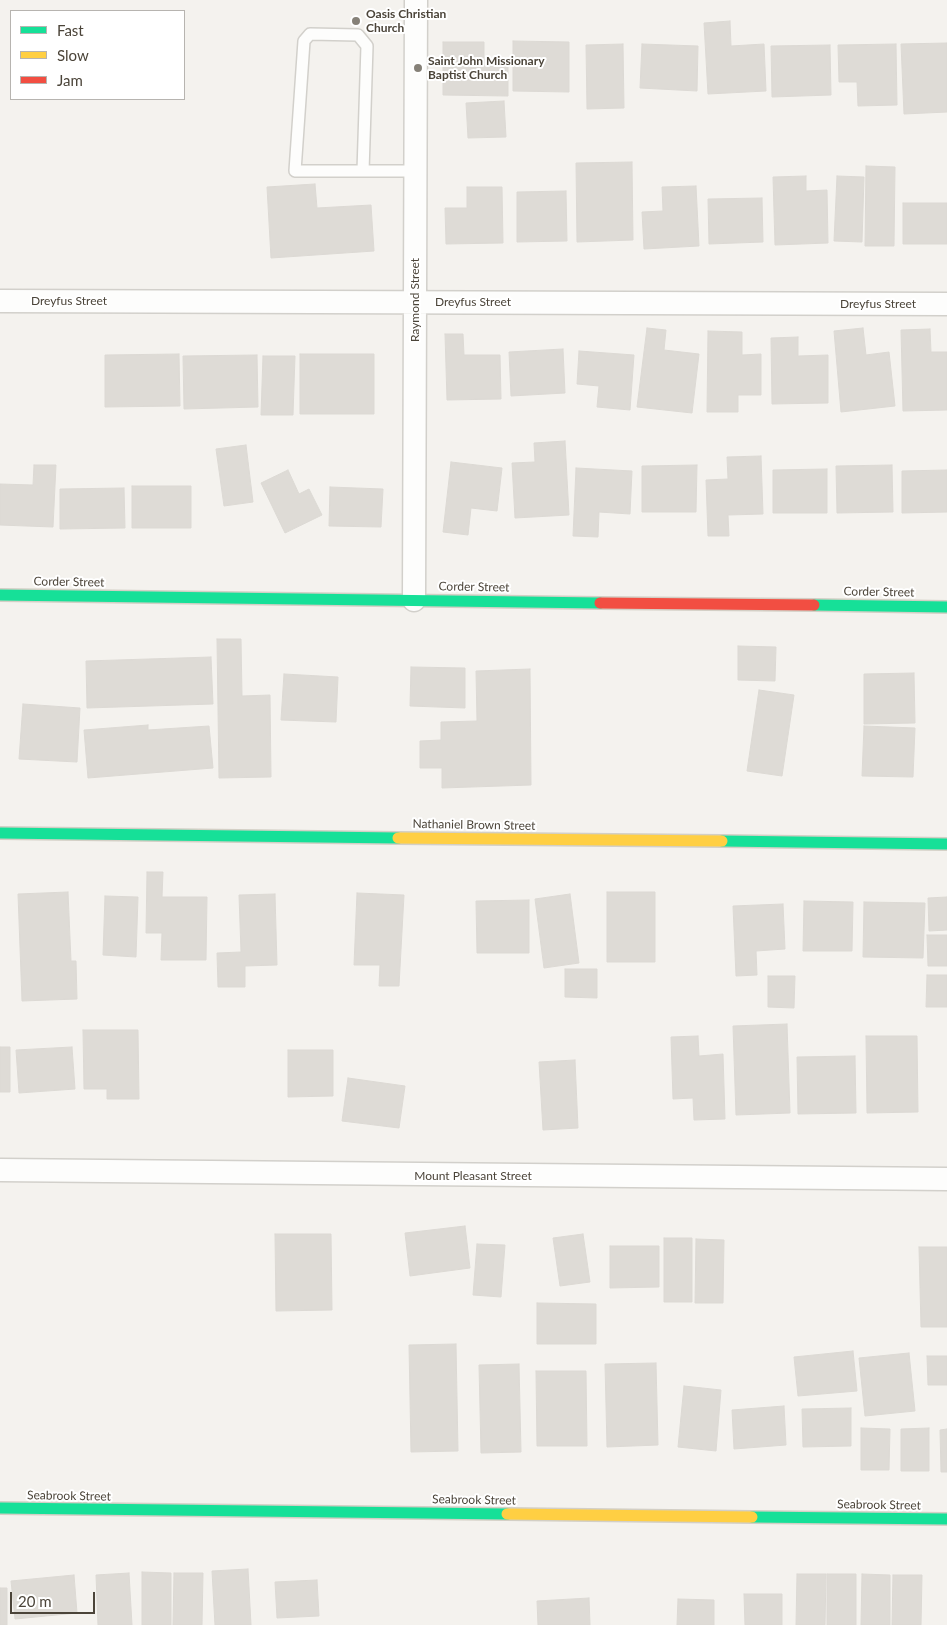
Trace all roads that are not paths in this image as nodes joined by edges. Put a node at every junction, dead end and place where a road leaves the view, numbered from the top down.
1 (416, 0) edge
2 (363, 171) junction
3 (415, 171) junction
4 (0, 301) edge
5 (415, 302) junction
6 (947, 304) edge
7 (0, 595) edge
8 (414, 600) junction
9 (947, 607) edge
10 (0, 833) edge
11 (947, 844) edge
12 (0, 1170) edge
13 (947, 1180) edge
14 (0, 1508) edge
15 (947, 1520) edge

1 - 3 street, Raymond Street
2 - 2 lane
2 - 3 lane
3 - 5 street, Raymond Street
4 - 5 street, Dreyfus Street
5 - 6 street, Dreyfus Street
5 - 8 street, Raymond Street
7 - 8 street, Corder Street
8 - 9 street, Corder Street
10 - 11 street, Nathaniel Brown Street
12 - 13 street, Mount Pleasant Street
14 - 15 street, Seabrook Street

